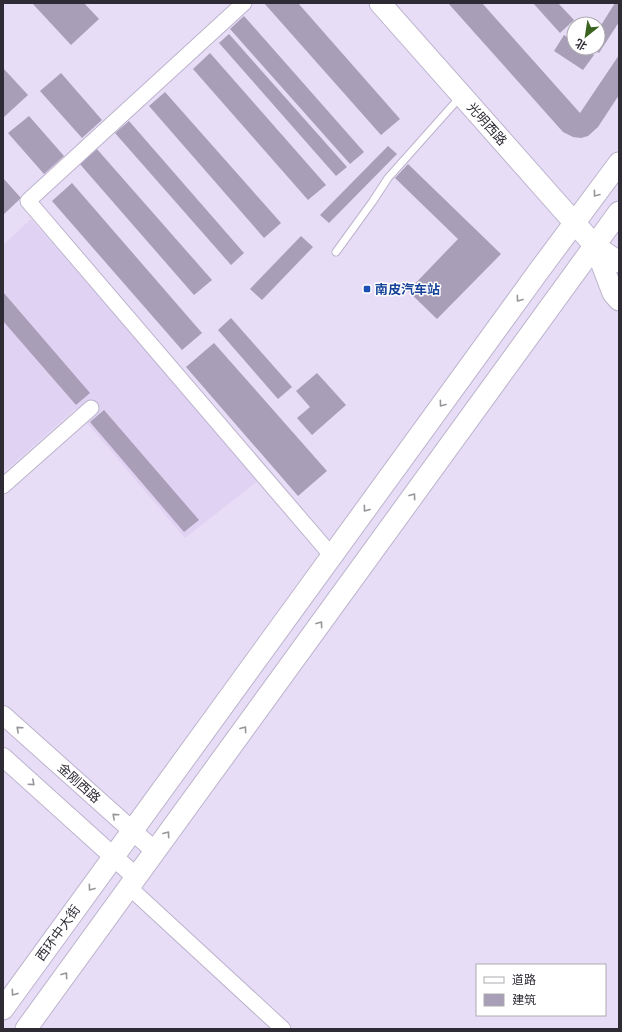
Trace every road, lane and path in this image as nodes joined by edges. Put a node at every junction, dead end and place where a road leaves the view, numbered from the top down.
1 (244, 3) edge
2 (380, 3) edge
3 (461, 95) junction
4 (619, 163) edge
5 (619, 212) edge
6 (574, 223) junction
7 (594, 246) junction
8 (336, 252) dead end
9 (619, 262) edge
10 (619, 300) edge
11 (91, 408) dead end
12 (3, 486) edge
13 (332, 556) junction
14 (3, 715) edge
15 (3, 757) edge
16 (132, 831) junction
17 (155, 852) junction
18 (114, 857) junction
19 (133, 882) junction
20 (3, 1009) edge
21 (26, 1029) edge
22 (283, 1029) edge

1 - 13 street
2 - 3 main road, 光明西路
3 - 6 main road, 光明西路
3 - 8 lane
4 -> 6 main road, 西环中大街
5 - 7 main road
6 - 7 main road, 光明西路
6 -> 13 main road, 西环中大街
7 - 9 main road
7 - 10 main road
17 -> 7 main road
11 - 12 street
13 - 16 main road, 西环中大街
16 -> 14 street, 金刚西路
15 -> 18 street
16 - 17 street, 金刚西路
16 - 18 main road, 西环中大街
17 - 19 main road
18 - 19 street
18 -> 20 main road, 西环中大街
21 -> 19 main road
19 - 22 street

